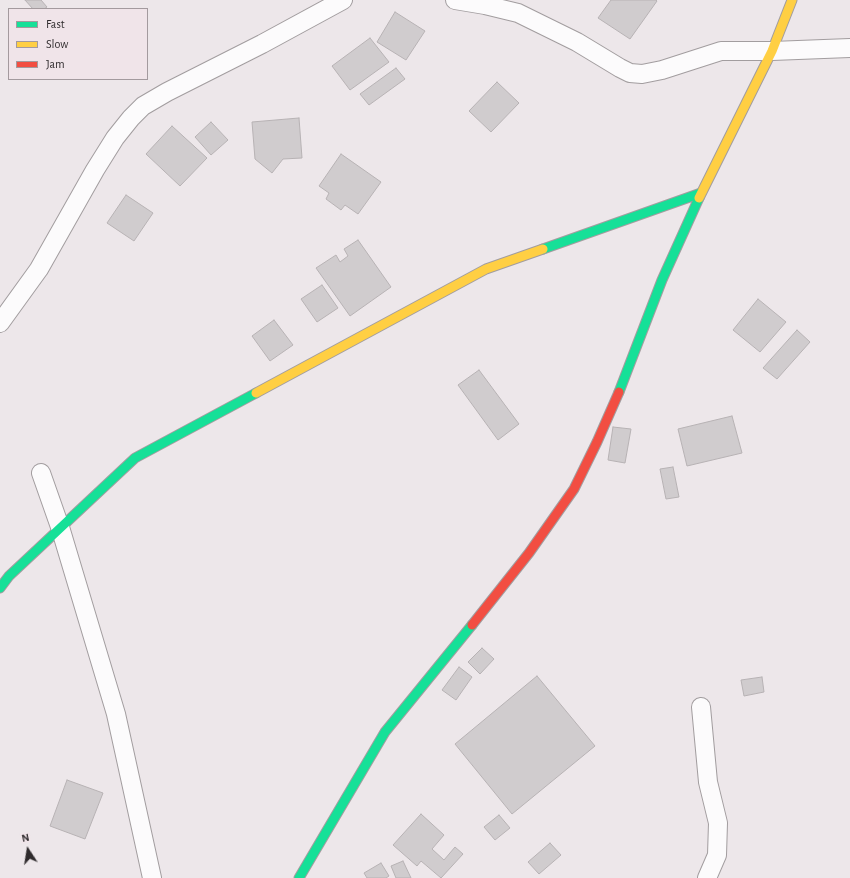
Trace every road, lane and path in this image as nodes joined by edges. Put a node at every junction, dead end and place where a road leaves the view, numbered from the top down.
1 (343, 0) edge
2 (455, 0) edge
3 (792, 0) edge
4 (850, 48) edge
5 (772, 51) junction
6 (701, 193) junction
7 (0, 323) edge
8 (41, 474) dead end
9 (60, 527) junction
10 (0, 588) edge
11 (701, 707) dead end
12 (152, 878) edge
13 (299, 878) edge
14 (707, 878) edge

1 - 7 street
2 - 5 street
3 - 5 street
4 - 5 street
5 - 6 street
6 - 9 street
6 - 13 street
8 - 9 street
9 - 10 street
9 - 12 street
11 - 14 street

